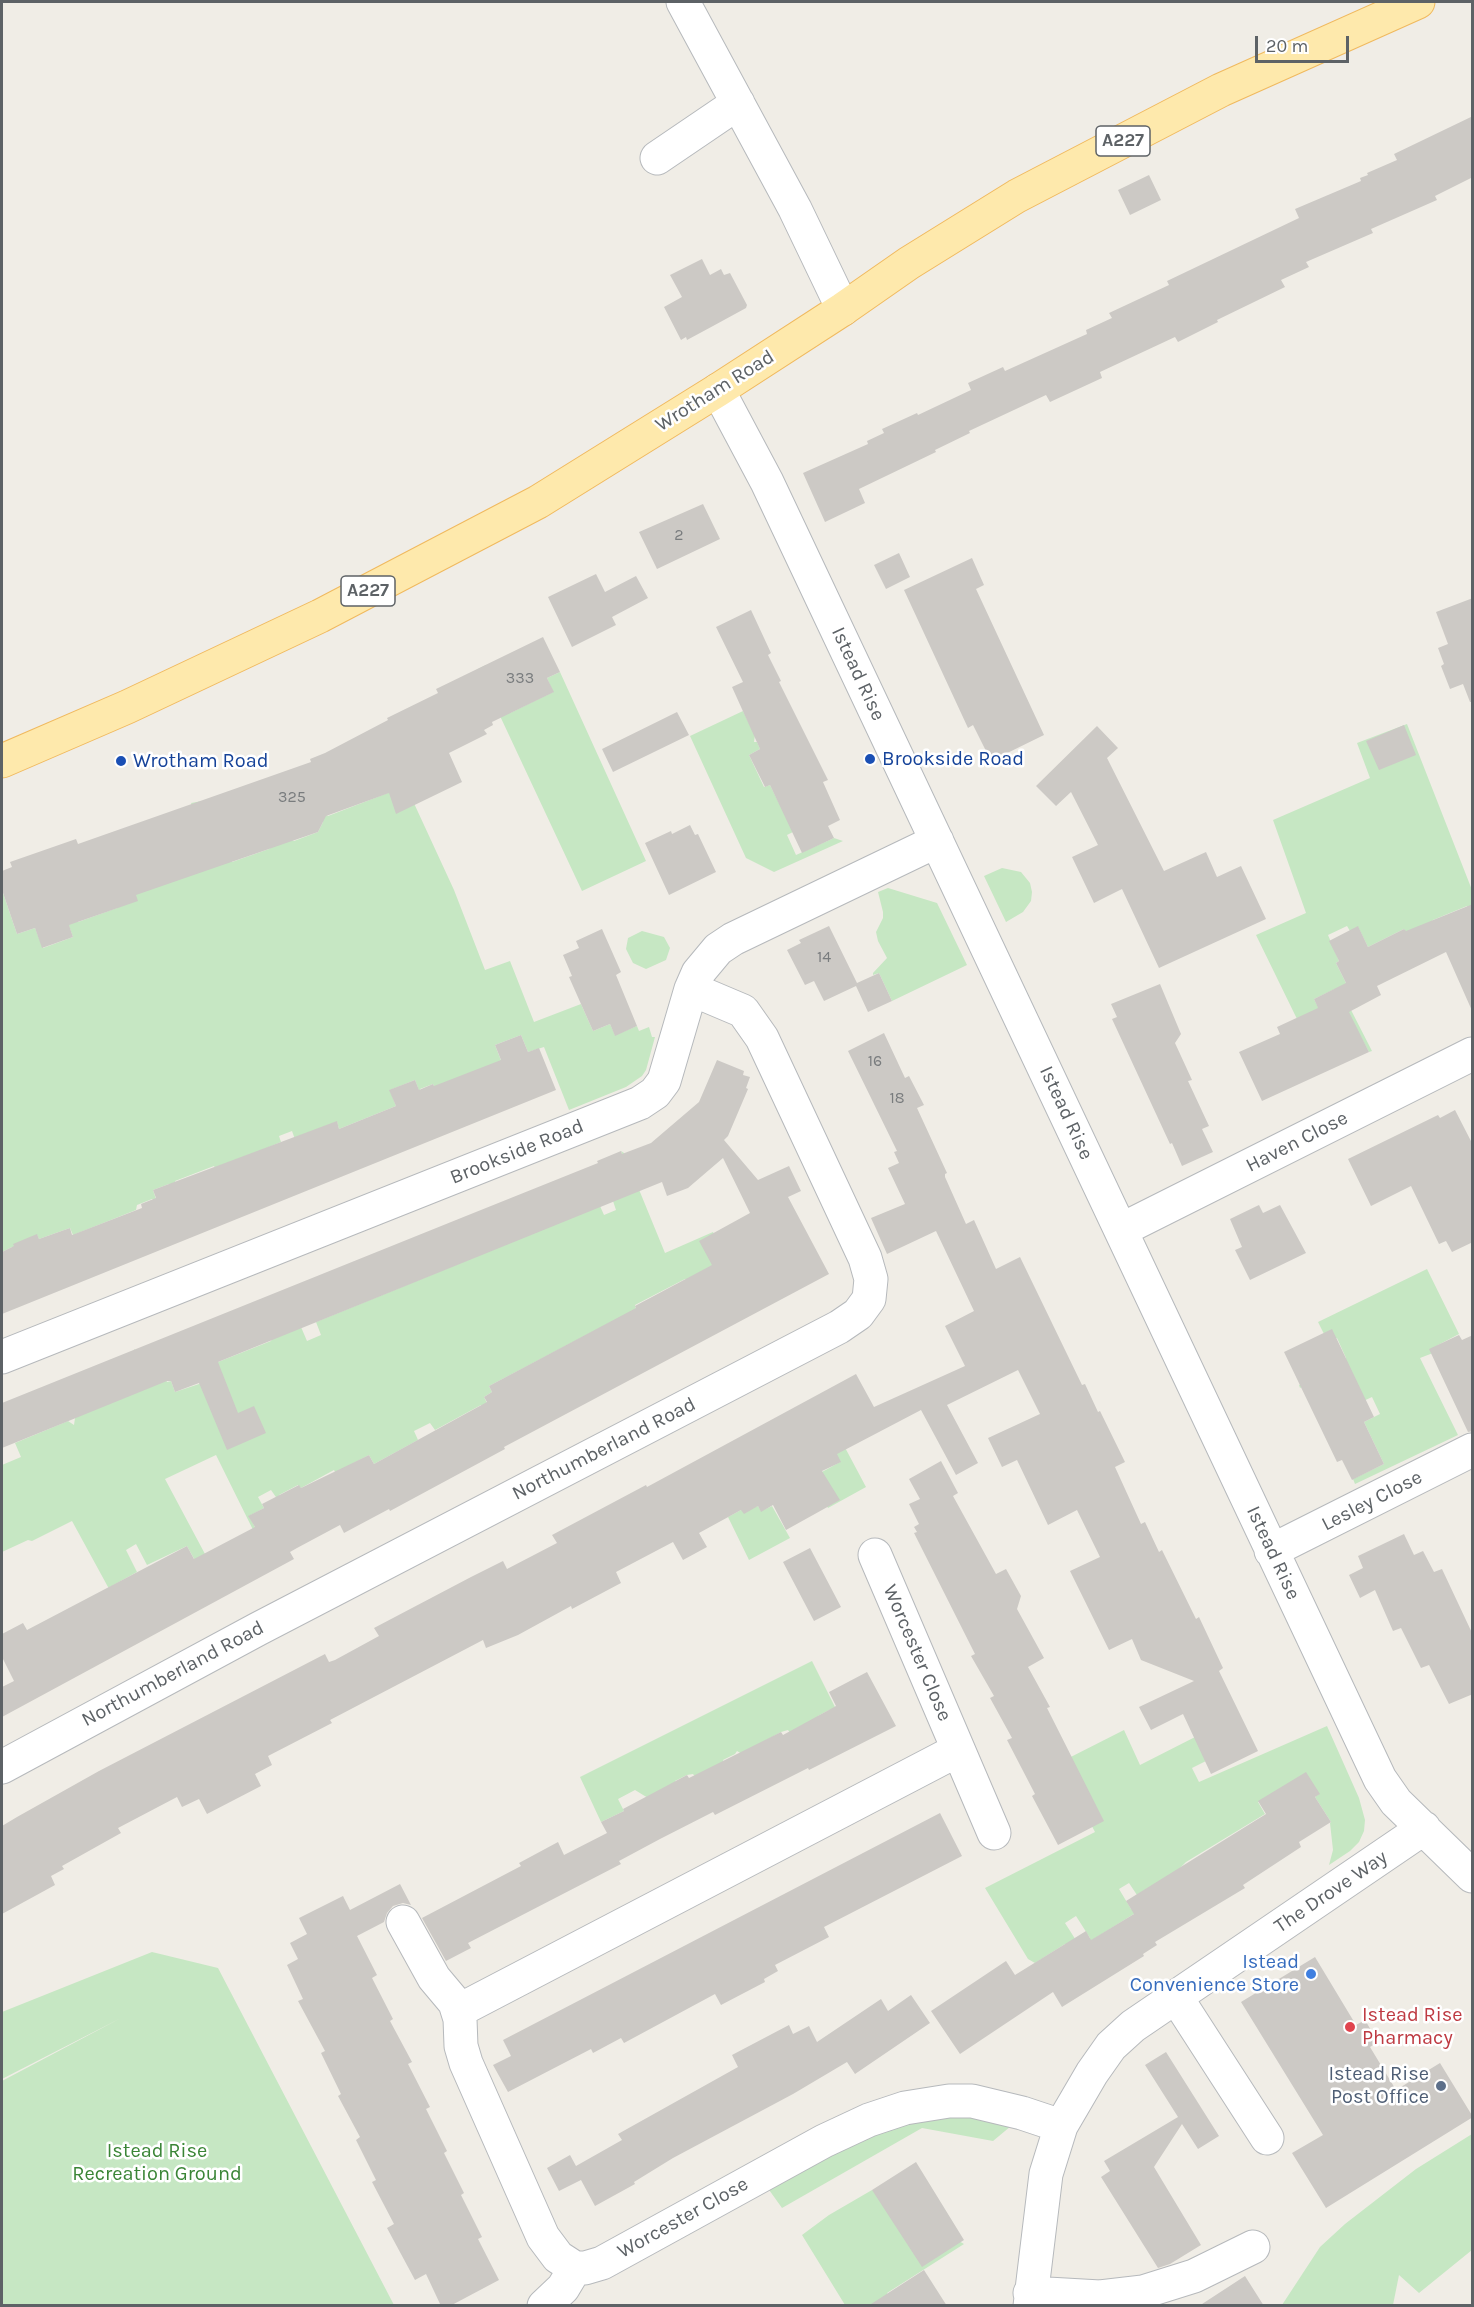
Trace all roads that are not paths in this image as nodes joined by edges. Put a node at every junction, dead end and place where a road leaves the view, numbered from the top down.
1 (683, 2) edge
2 (1418, 2) edge
3 (738, 103) junction
4 (657, 158) dead end
5 (843, 309) junction
6 (718, 390) junction
7 (2, 761) edge
8 (937, 841) junction
9 (691, 988) junction
10 (1473, 1054) edge
11 (1121, 1230) junction
12 (2, 1358) edge
13 (1473, 1450) edge
14 (1271, 1551) junction
15 (875, 1555) dead end
16 (958, 1750) junction
17 (2, 1767) edge
18 (1424, 1828) junction
19 (994, 1833) dead end
20 (1473, 1876) edge
21 (403, 1922) dead end
22 (1176, 1997) junction
23 (458, 2011) junction
24 (1061, 2126) junction
25 (1267, 2138) dead end
26 (1253, 2247) dead end
27 (574, 2268) junction
28 (1030, 2299) edge
29 (544, 2306) edge

1 - 3 street
2 - 5 main road, Wrotham Road / A227
3 - 4 street
3 - 5 street
5 - 6 main road, Wrotham Road / A227
6 - 7 main road, Wrotham Road / A227
6 - 8 street, Istead Rise
8 - 9 street, Brookside Road
8 - 11 street, Istead Rise
9 - 12 street, Brookside Road
9 - 17 street, Northumberland Road
10 - 11 street, Haven Close
11 - 14 street, Istead Rise
13 - 14 street, Lesley Close
14 - 18 street, Istead Rise
15 - 16 street, Worcester Close
16 - 19 street, Worcester Close
16 - 23 street
18 - 20 street, Istead Rise
18 - 22 street, The Drove Way
21 - 23 street
22 - 24 street, The Drove Way
22 - 25 street
23 - 27 street
24 - 27 street, Worcester Close
24 - 28 street, The Drove Way
26 - 28 street
27 - 29 street

